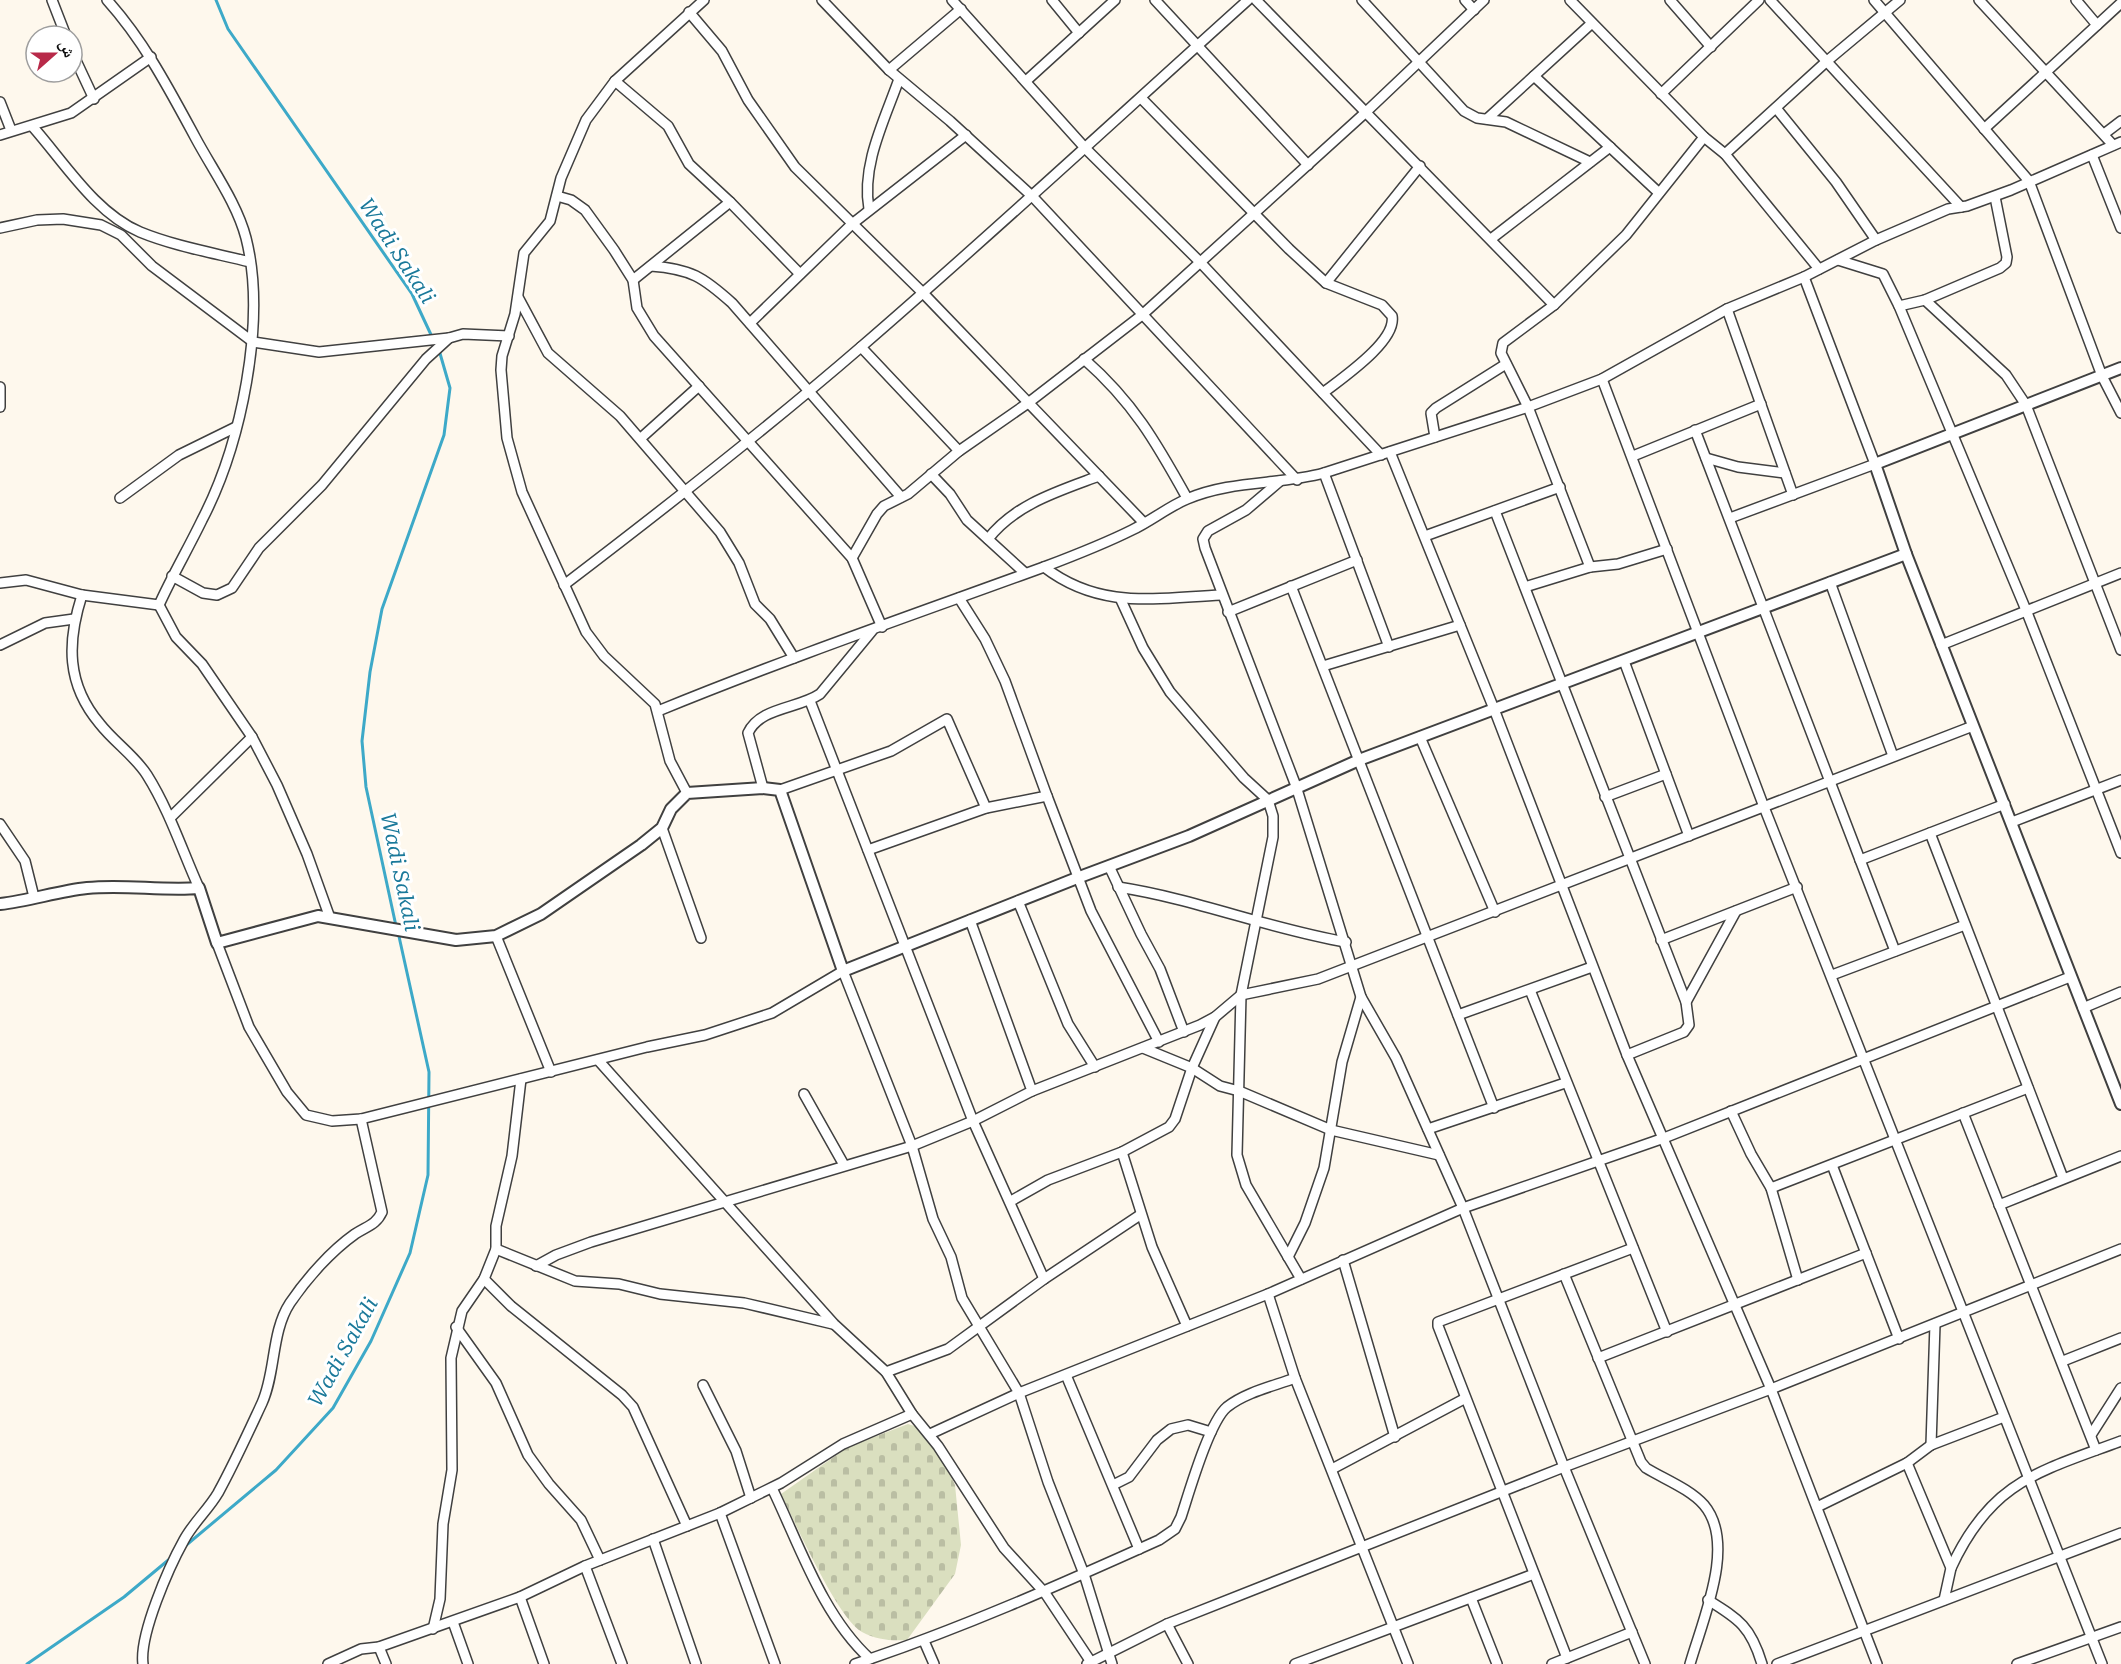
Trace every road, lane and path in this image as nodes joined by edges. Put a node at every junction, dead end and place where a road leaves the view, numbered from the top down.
1 (52, 0) edge
2 (107, 0) edge
3 (704, 0) edge
4 (822, 0) edge
5 (952, 0) edge
6 (1052, 0) edge
7 (1114, 0) edge
8 (1155, 0) edge
9 (1248, 0) edge
10 (1256, 0) edge
11 (1362, 0) edge
12 (1465, 0) edge
13 (1484, 0) edge
14 (1570, 0) edge
15 (1670, 0) edge
16 (1759, 0) edge
17 (1770, 0) edge
18 (1874, 0) edge
19 (1900, 0) edge
20 (1979, 0) edge
21 (2076, 0) edge
22 (2121, 3) edge
23 (961, 9) junction
24 (1474, 10) junction
25 (689, 12) junction
26 (1885, 14) junction
27 (1592, 23) junction
28 (61, 24) edge
29 (2097, 25) junction
30 (1079, 33) junction
31 (1198, 45) junction
32 (1711, 46) junction
33 (151, 57) junction
34 (1827, 61) junction
35 (1419, 62) junction
36 (889, 70) junction
37 (2046, 70) junction
38 (1534, 76) junction
39 (84, 78) edge
40 (899, 79) junction
41 (615, 81) junction
42 (1026, 81) junction
43 (1661, 94) junction
44 (1141, 98) junction
45 (94, 99) junction
46 (0, 102) edge
47 (1776, 108) junction
48 (1366, 112) junction
49 (1487, 119) junction
50 (2121, 121) edge
51 (33, 127) junction
52 (1984, 129) junction
53 (11, 130) junction
54 (2104, 134) junction
55 (0, 135) edge
56 (966, 135) junction
57 (1704, 137) junction
58 (2117, 143) edge
59 (1610, 147) junction
60 (1086, 149) junction
61 (1725, 154) junction
62 (2092, 155) junction
63 (1590, 162) junction
64 (1308, 165) junction
65 (1420, 166) junction
66 (2029, 181) junction
67 (1659, 193) junction
68 (557, 196) junction
69 (1033, 197) junction
70 (1995, 197) junction
71 (730, 202) junction
72 (1961, 207) junction
73 (869, 209) junction
74 (1254, 214) junction
75 (120, 220) junction
76 (852, 224) junction
77 (0, 228) edge
78 (2121, 228) edge
79 (121, 235) junction
80 (1491, 239) junction
81 (1876, 240) junction
82 (1838, 260) junction
83 (250, 262) junction
84 (1200, 262) junction
85 (651, 266) junction
86 (1819, 269) junction
87 (800, 274) junction
88 (1803, 277) junction
89 (633, 280) junction
90 (1326, 283) junction
91 (923, 293) junction
92 (518, 297) junction
93 (1925, 300) junction
94 (1554, 305) junction
95 (1899, 306) junction
96 (1727, 309) junction
97 (1142, 315) junction
98 (750, 323) junction
99 (509, 336) junction
100 (449, 338) junction
101 (253, 342) junction
102 (861, 347) junction
103 (1084, 359) junction
104 (1506, 364) junction
105 (2121, 368) edge
106 (2102, 376) junction
107 (1602, 379) junction
108 (699, 386) junction
109 (0, 387) edge
110 (808, 392) junction
111 (1323, 393) junction
112 (1028, 403) junction
113 (1761, 404) junction
114 (2026, 405) junction
115 (0, 407) edge
116 (1528, 407) junction
117 (2121, 413) edge
118 (236, 427) junction
119 (1695, 430) junction
120 (1953, 433) junction
121 (1435, 437) junction
122 (641, 438) junction
123 (746, 441) junction
124 (959, 451) junction
125 (1385, 454) junction
126 (1633, 456) junction
127 (1706, 458) junction
128 (1875, 464) junction
129 (1324, 473) junction
130 (1785, 473) junction
131 (931, 474) junction
132 (1099, 476) junction
133 (1297, 480) junction
134 (1280, 481) junction
135 (1560, 487) junction
136 (687, 490) junction
137 (1793, 495) junction
138 (901, 497) junction
139 (120, 498) dead end
140 (1187, 498) junction
141 (1495, 511) junction
142 (1730, 518) junction
143 (1144, 523) junction
144 (1425, 536) junction
145 (988, 539) junction
146 (1667, 549) junction
147 (1906, 554) junction
148 (852, 558) junction
149 (1357, 560) junction
150 (1044, 567) junction
151 (1590, 567) junction
152 (1025, 573) junction
153 (2121, 573) edge
154 (172, 576) junction
155 (1830, 582) junction
156 (0, 583) edge
157 (2095, 584) junction
158 (564, 585) junction
159 (1291, 586) junction
160 (1526, 587) junction
161 (81, 595) junction
162 (1221, 595) junction
163 (959, 598) junction
164 (1121, 600) junction
165 (159, 605) junction
166 (1765, 607) junction
167 (2026, 610) junction
168 (1228, 612) junction
169 (74, 620) junction
170 (1460, 625) junction
171 (877, 629) junction
172 (1697, 633) junction
173 (0, 645) edge
174 (1941, 645) junction
175 (1389, 647) junction
176 (2121, 650) edge
177 (794, 658) junction
178 (1624, 661) junction
179 (1323, 666) junction
180 (1562, 684) junction
181 (810, 701) junction
182 (1494, 709) junction
183 (658, 711) junction
184 (1973, 726) junction
185 (1420, 737) junction
186 (252, 738) junction
187 (1893, 756) junction
188 (1359, 760) junction
189 (837, 770) junction
190 (1666, 774) junction
191 (1829, 780) junction
192 (2121, 780) edge
193 (1296, 786) junction
194 (763, 788) junction
195 (780, 790) junction
196 (2096, 790) junction
197 (687, 794) junction
198 (1047, 796) junction
199 (1605, 797) junction
200 (1268, 800) junction
201 (2005, 804) junction
202 (1764, 807) junction
203 (986, 808) junction
204 (170, 818) junction
205 (2012, 822) junction
206 (0, 824) edge
207 (662, 828) junction
208 (1930, 833) junction
209 (1689, 836) junction
210 (868, 850) junction
211 (2121, 854) edge
212 (1629, 860) junction
213 (1860, 860) junction
214 (1109, 866) junction
215 (1077, 878) junction
216 (1118, 887) junction
217 (1561, 887) junction
218 (1797, 887) junction
219 (199, 888) junction
220 (34, 897) junction
221 (1018, 901) junction
222 (0, 904) edge
223 (1736, 911) junction
224 (1495, 912) junction
225 (330, 918) junction
226 (970, 920) junction
227 (1256, 921) junction
228 (1965, 925) junction
229 (496, 936) junction
230 (701, 938) dead end
231 (1426, 938) junction
232 (1661, 940) junction
233 (1346, 942) junction
234 (217, 943) junction
235 (905, 946) junction
236 (1895, 951) junction
237 (1353, 965) junction
238 (1592, 967) junction
239 (843, 972) junction
240 (1832, 975) junction
241 (2070, 976) junction
242 (1530, 990) junction
243 (2121, 992) edge
244 (1241, 995) junction
245 (1361, 997) junction
246 (1686, 1002) junction
247 (1997, 1006) junction
248 (2083, 1008) junction
249 (1458, 1015) junction
250 (1215, 1017) junction
251 (1184, 1032) junction
252 (1159, 1042) junction
253 (1143, 1048) junction
254 (1628, 1055) junction
255 (1864, 1058) junction
256 (598, 1060) junction
257 (1095, 1067) junction
258 (1192, 1068) junction
259 (551, 1072) junction
260 (521, 1079) junction
261 (1565, 1083) junction
262 (2028, 1088) junction
263 (1032, 1090) junction
264 (1239, 1091) junction
265 (804, 1094) dead end
266 (2121, 1104) edge
267 (1494, 1108) junction
268 (1731, 1111) junction
269 (1963, 1113) junction
270 (361, 1119) junction
271 (973, 1121) junction
272 (1428, 1129) junction
273 (1331, 1130) junction
274 (1664, 1138) junction
275 (1896, 1140) junction
276 (912, 1146) junction
277 (1122, 1152) junction
278 (1439, 1155) junction
279 (2121, 1156) edge
280 (1597, 1161) junction
281 (844, 1165) junction
282 (1832, 1165) junction
283 (2063, 1178) junction
284 (1771, 1188) junction
285 (1011, 1201) junction
286 (727, 1203) junction
287 (1999, 1205) junction
288 (1463, 1208) junction
289 (1140, 1215) junction
290 (1633, 1248) junction
291 (496, 1249) junction
292 (2121, 1249) edge
293 (1866, 1253) junction
294 (1288, 1257) junction
295 (1343, 1260) junction
296 (536, 1266) junction
297 (1564, 1274) junction
298 (484, 1279) junction
299 (1044, 1279) junction
300 (1301, 1279) junction
301 (1798, 1280) junction
302 (2031, 1285) junction
303 (1268, 1294) junction
304 (1498, 1298) junction
305 (1737, 1305) junction
306 (1962, 1314) junction
307 (834, 1324) junction
308 (980, 1324) junction
309 (1935, 1324) junction
310 (1187, 1326) junction
311 (456, 1327) junction
312 (1667, 1332) junction
313 (2121, 1338) edge
314 (1899, 1339) junction
315 (1598, 1358) junction
316 (2063, 1360) junction
317 (886, 1372) junction
318 (1066, 1375) junction
319 (1295, 1378) junction
320 (702, 1385) dead end
321 (2121, 1388) edge
322 (1772, 1389) junction
323 (1019, 1393) junction
324 (1464, 1399) junction
325 (912, 1414) junction
326 (2004, 1417) junction
327 (1212, 1432) junction
328 (930, 1434) junction
329 (2091, 1435) junction
330 (1395, 1437) junction
331 (2121, 1441) edge
332 (1632, 1443) junction
333 (1931, 1445) junction
334 (2096, 1450) junction
335 (1907, 1462) junction
336 (1564, 1467) junction
337 (1332, 1469) junction
338 (2028, 1476) junction
339 (1113, 1485) junction
340 (772, 1488) junction
341 (1503, 1491) junction
342 (751, 1498) junction
343 (1817, 1507) junction
344 (720, 1513) junction
345 (687, 1526) junction
346 (2121, 1533) edge
347 (653, 1539) junction
348 (1363, 1546) junction
349 (1139, 1549) junction
350 (2060, 1556) junction
351 (600, 1560) junction
352 (585, 1566) junction
353 (1951, 1569) junction
354 (1084, 1574) junction
355 (1534, 1574) junction
356 (1045, 1593) junction
357 (520, 1597) junction
358 (1471, 1598) junction
359 (1708, 1600) junction
360 (1944, 1600) junction
361 (453, 1622) junction
362 (1167, 1624) junction
363 (1394, 1626) junction
364 (2121, 1627) edge
365 (433, 1629) junction
366 (1864, 1631) junction
367 (1632, 1632) junction
368 (2092, 1638) junction
369 (924, 1641) junction
370 (379, 1647) junction
371 (1567, 1658) junction
372 (870, 1659) junction
373 (1111, 1659) edge
374 (1316, 1660) edge
375 (1796, 1660) edge
376 (2033, 1661) edge
377 (1089, 1663) edge
378 (143, 1664) edge
379 (328, 1664) edge
380 (386, 1664) edge
381 (468, 1664) edge
382 (544, 1664) edge
383 (622, 1664) edge
384 (696, 1664) edge
385 (775, 1664) edge
386 (855, 1664) edge
387 (934, 1664) edge
388 (1188, 1664) edge
389 (1295, 1664) edge
390 (1408, 1664) edge
391 (1497, 1664) edge
392 (1551, 1664) edge
393 (1645, 1664) edge
394 (1690, 1664) edge
395 (1762, 1664) edge
396 (1777, 1664) edge
397 (1877, 1664) edge
398 (2017, 1664) edge
399 (2102, 1664) edge

1 - 28 street
2 - 33 street
3 - 25 street
4 - 36 street
5 - 23 street
6 - 30 street
7 - 30 street
8 - 31 street
9 - 31 street
10 - 48 street
11 - 35 street
12 - 24 street
13 - 24 street
14 - 27 street
15 - 32 street
16 - 32 street
17 - 34 street
18 - 26 street
19 - 26 street
20 - 37 street
21 - 29 street
22 - 29 street
23 - 36 street
23 - 42 street
24 - 35 street
25 - 41 street
25 - 76 street
26 - 34 street
26 - 52 street
27 - 38 street
27 - 43 street
29 - 37 street
30 - 42 street
31 - 44 street
31 - 64 street
32 - 43 street
33 - 45 street
33 - 83 street
34 - 47 street
34 - 72 street
35 - 48 street
35 - 49 street
36 - 40 street
37 - 52 street
37 - 54 street
38 - 49 street
38 - 59 street
39 - 45 street
40 - 56 street
40 - 73 street
41 - 68 street
41 - 71 street
42 - 60 street
43 - 57 street
44 - 60 street
44 - 74 street
45 - 51 street
46 - 53 street
47 - 61 street
47 - 81 street
48 - 64 street
48 - 65 street
49 - 63 street
50 - 54 street
51 - 53 street
51 - 75 street
52 - 66 street
53 - 55 street
54 - 58 street
56 - 69 street
56 - 73 street
57 - 61 street
57 - 67 street
58 - 62 street
59 - 63 street
59 - 67 street
60 - 69 street
60 - 84 street
61 - 86 street
62 - 66 street
62 - 78 street
63 - 80 street
64 - 74 street
65 - 80 street
65 - 90 street
66 - 70 street
66 - 106 street
67 - 94 street
68 - 89 street
68 - 92 street
69 - 91 street
69 - 97 street
70 - 72 street
70 - 93 street
71 - 85 street
71 - 87 street
72 - 81 street
73 - 76 street
74 - 84 street
74 - 90 street
75 - 79 street
75 - 83 street
76 - 87 street
76 - 91 street
77 - 79 street
79 - 101 street
80 - 94 street
81 - 82 street
82 - 86 street
82 - 95 street
83 - 101 street
84 - 97 street
84 - 111 street
85 - 89 street
85 - 98 street
86 - 88 street
87 - 98 street
88 - 96 street
88 - 128 street
89 - 108 street
90 - 111 street
91 - 102 street
91 - 112 street
92 - 99 street
92 - 122 street
93 - 95 street
93 - 114 street
94 - 104 street
95 - 120 street
96 - 107 street
96 - 113 street
97 - 103 street
97 - 133 street
98 - 110 street
99 - 100 street
99 - 158 street
100 - 101 street
100 - 154 street
101 - 118 street
102 - 110 street
102 - 124 street
103 - 112 street
103 - 140 street
104 - 116 street
104 - 121 street
105 - 106 street
106 - 114 street
106 - 117 street
107 - 116 street
107 - 126 street
108 - 122 street
108 - 123 street
109 - 115 street
110 - 123 street
110 - 138 street
111 - 125 street
112 - 124 street
112 - 132 street
113 - 119 street
113 - 130 street
114 - 120 street
114 - 157 street
116 - 121 street
116 - 135 street
118 - 139 street
118 - 154 street
119 - 126 street
119 - 127 street
120 - 128 street
120 - 167 street
121 - 125 street
122 - 136 street
123 - 136 street
123 - 148 street
124 - 131 street
125 - 129 street
125 - 144 street
126 - 146 street
127 - 130 street
127 - 142 street
128 - 137 street
128 - 147 street
129 - 133 street
129 - 149 street
130 - 137 street
131 - 138 street
131 - 145 street
132 - 143 street
132 - 145 street
133 - 134 street
134 - 140 street
134 - 162 street
135 - 141 street
135 - 151 street
136 - 158 street
136 - 177 street
137 - 142 street
138 - 148 street
140 - 143 street
141 - 144 street
141 - 160 street
142 - 166 street
143 - 150 street
144 - 170 street
145 - 152 street
146 - 151 street
146 - 172 street
147 - 155 street
147 - 174 street
148 - 171 street
149 - 159 street
149 - 175 street
150 - 152 street
150 - 164 street
151 - 160 street
152 - 163 street
153 - 157 street
154 - 165 street
155 - 166 street
155 - 187 street
156 - 161 street
157 - 167 street
157 - 176 street
158 - 183 street
159 - 168 street
159 - 179 street
160 - 180 street
161 - 165 street
161 - 169 street
162 - 164 street
162 - 168 street
163 - 171 street
163 - 198 street
164 - 200 street
165 - 186 street
166 - 172 street
166 - 191 street
167 - 174 street
167 - 196 street
168 - 193 street
169 - 173 street
169 - 204 street
170 - 175 street
170 - 182 street
171 - 177 street
171 - 181 street
172 - 178 street
172 - 202 street
174 - 184 street
175 - 179 street
177 - 183 street
178 - 180 street
178 - 190 street
179 - 188 street
180 - 182 street
180 - 199 street
181 - 189 street
181 - 194 street
182 - 185 street
182 - 217 street
183 - 197 street
184 - 187 street
184 - 201 street
185 - 188 street
185 - 224 street
186 - 204 street
186 - 225 street
187 - 191 street
188 - 193 street
188 - 231 street
189 - 195 street
189 - 203 street
189 - 210 street
190 - 199 street
190 - 209 street
191 - 202 street
191 - 213 street
192 - 196 street
193 - 200 street
193 - 233 street
194 - 195 street
194 - 197 street
195 - 239 street
196 - 205 street
196 - 211 street
197 - 207 street
198 - 203 street
198 - 215 street
199 - 212 street
200 - 214 street
200 - 227 street
201 - 205 street
201 - 208 street
202 - 209 street
202 - 218 street
203 - 210 street
204 - 219 street
205 - 241 street
206 - 220 street
207 - 229 street
207 - 230 street
208 - 213 street
208 - 228 street
209 - 212 street
210 - 235 street
212 - 217 street
212 - 232 street
213 - 236 street
214 - 215 street
214 - 216 street
215 - 221 street
215 - 252 street
216 - 227 street
216 - 251 street
217 - 224 street
217 - 238 street
218 - 223 street
218 - 240 street
219 - 220 street
219 - 234 street
220 - 222 street
221 - 226 street
221 - 257 street
223 - 232 street
223 - 246 street
224 - 231 street
225 - 229 street
225 - 234 street
226 - 235 street
226 - 263 street
227 - 233 street
227 - 244 street
228 - 236 street
228 - 247 street
229 - 259 street
231 - 237 street
231 - 249 street
232 - 246 street
233 - 237 street
234 - 270 street
235 - 239 street
235 - 271 street
236 - 240 street
237 - 244 street
237 - 245 street
238 - 242 street
238 - 254 street
239 - 256 street
239 - 276 street
240 - 255 street
241 - 247 street
241 - 248 street
242 - 249 street
242 - 261 street
243 - 248 street
244 - 250 street
244 - 264 street
245 - 272 street
245 - 273 street
246 - 254 street
247 - 255 street
247 - 262 street
248 - 266 street
249 - 267 street
250 - 251 street
250 - 258 street
251 - 252 street
252 - 253 street
253 - 257 street
253 - 258 street
254 - 274 street
255 - 268 street
255 - 275 street
256 - 259 street
256 - 286 street
257 - 263 street
258 - 264 street
258 - 277 street
259 - 260 street
260 - 270 street
260 - 291 street
261 - 267 street
261 - 280 street
262 - 269 street
262 - 283 street
263 - 271 street
264 - 273 street
264 - 294 street
265 - 281 street
267 - 272 street
268 - 274 street
268 - 284 street
269 - 275 street
269 - 287 street
270 - 378 street
271 - 276 street
271 - 285 street
272 - 278 street
273 - 278 street
273 - 294 street
274 - 280 street
274 - 305 street
275 - 282 street
275 - 306 street
276 - 281 street
276 - 308 street
277 - 285 street
277 - 289 street
278 - 288 street
279 - 283 street
280 - 288 street
280 - 290 street
281 - 286 street
282 - 284 street
282 - 293 street
283 - 287 street
284 - 301 street
285 - 299 street
286 - 296 street
286 - 307 street
287 - 302 street
288 - 295 street
288 - 304 street
289 - 299 street
289 - 310 street
290 - 297 street
290 - 312 street
291 - 296 street
291 - 298 street
292 - 302 street
293 - 301 street
293 - 314 street
294 - 300 street
295 - 300 street
295 - 330 street
296 - 307 street
297 - 304 street
297 - 315 street
298 - 311 street
298 - 345 street
299 - 308 street
300 - 303 street
301 - 305 street
302 - 306 street
302 - 316 street
303 - 310 street
303 - 319 street
304 - 324 street
304 - 336 street
305 - 312 street
305 - 322 street
306 - 309 street
306 - 326 street
307 - 317 street
308 - 317 street
308 - 323 street
309 - 314 street
309 - 333 street
310 - 318 street
311 - 351 street
311 - 365 street
312 - 315 street
313 - 316 street
314 - 322 street
315 - 332 street
316 - 329 street
317 - 325 street
318 - 323 street
318 - 339 street
319 - 327 street
319 - 337 street
320 - 342 street
321 - 329 street
322 - 332 street
322 - 343 street
323 - 328 street
323 - 354 street
324 - 330 street
324 - 341 street
325 - 328 street
325 - 340 street
326 - 333 street
326 - 338 street
327 - 339 street
327 - 349 street
328 - 356 street
329 - 334 street
330 - 337 street
331 - 334 street
332 - 336 street
332 - 359 street
333 - 335 street
334 - 338 street
335 - 343 street
335 - 353 street
336 - 341 street
336 - 367 street
337 - 348 street
338 - 350 street
338 - 353 street
339 - 349 street
340 - 342 street
340 - 372 street
341 - 348 street
341 - 355 street
342 - 344 street
343 - 366 street
344 - 345 street
344 - 385 street
345 - 347 street
346 - 350 street
347 - 351 street
347 - 384 street
348 - 362 street
348 - 363 street
349 - 354 street
350 - 360 street
350 - 368 street
351 - 352 street
352 - 357 street
352 - 383 street
353 - 360 street
354 - 356 street
354 - 373 street
355 - 358 street
355 - 371 street
356 - 369 street
356 - 377 street
357 - 361 street
357 - 382 street
358 - 363 street
358 - 391 street
359 - 394 street
359 - 395 street
360 - 366 street
361 - 365 street
361 - 381 street
362 - 373 street
362 - 388 street
363 - 374 street
363 - 390 street
364 - 368 street
365 - 370 street
366 - 375 street
366 - 397 street
367 - 371 street
367 - 393 street
368 - 376 street
368 - 399 street
369 - 372 street
369 - 387 street
370 - 379 street
370 - 380 street
371 - 392 street
372 - 386 street
373 - 377 street
374 - 389 street
375 - 396 street
376 - 398 street

